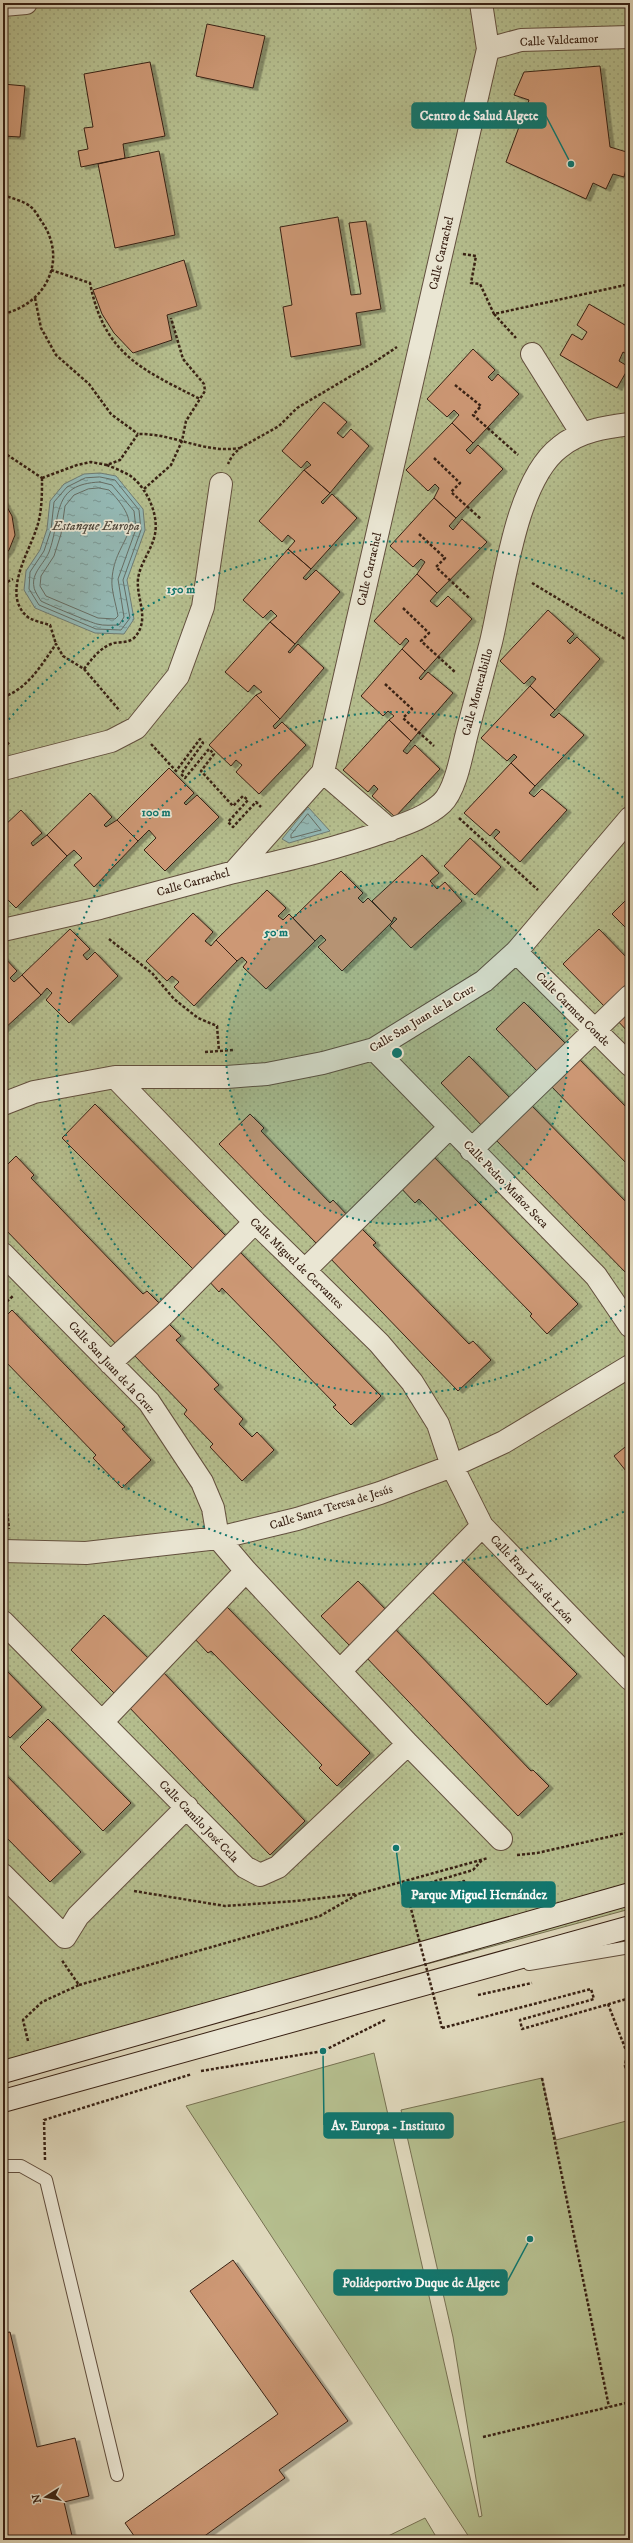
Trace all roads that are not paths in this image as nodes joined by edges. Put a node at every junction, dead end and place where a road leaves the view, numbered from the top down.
1 (26, 3) edge
2 (481, 3) edge
3 (3, 5) edge
4 (630, 37) edge
5 (488, 49) junction
6 (532, 354) road end
7 (630, 424) edge
8 (582, 434) junction
9 (221, 484) road end
10 (3, 769) edge
11 (323, 772) junction
12 (629, 822) edge
13 (390, 830) junction
14 (234, 872) junction
15 (3, 930) edge
16 (516, 952) junction
17 (630, 996) edge
18 (596, 1030) junction
19 (374, 1049) junction
20 (630, 1065) edge
21 (115, 1077) junction
22 (3, 1104) edge
23 (450, 1127) junction
24 (472, 1150) junction
25 (255, 1222) junction
26 (3, 1254) edge
27 (305, 1270) junction
28 (630, 1326) edge
29 (110, 1363) junction
30 (630, 1366) edge
31 (452, 1466) junction
32 (482, 1526) junction
33 (218, 1538) junction
34 (7, 1552) edge
35 (246, 1571) junction
36 (8, 1637) edge
37 (340, 1671) junction
38 (630, 1679) edge
39 (102, 1722) junction
40 (408, 1744) junction
41 (187, 1807) junction
42 (502, 1851) road end
43 (4, 1879) edge
44 (630, 1894) edge
45 (630, 1928) edge
46 (630, 1947) edge
47 (457, 1975) junction
48 (3, 2072) edge
49 (3, 2101) edge
50 (3, 2166) edge
51 (116, 2475) dead end

1 - 3 street
2 - 5 street, Calle Carrachel
4 - 5 street, Calle Valdeamor
5 - 11 street, Calle Carrachel
6 - 8 street
7 - 8 street, Calle Montealbillo
8 - 13 street, Calle Montealbillo
9 - 10 street
11 - 13 street
11 - 14 street, Calle Carrachel
12 - 16 street, Calle San Juan de la Cruz
13 - 14 street, Calle Montealbillo
14 - 15 street, Calle Carrachel
16 - 18 street, Calle Carmen Conde
16 - 19 street, Calle San Juan de la Cruz
17 - 18 street
18 - 20 street, Calle Carmen Conde
18 - 24 street
19 - 21 street, Calle San Juan de la Cruz
19 - 23 street, Calle Pedro Muñoz Seca
21 - 22 street, Calle San Juan de la Cruz
21 - 25 street, Calle Miguel de Cervantes
23 - 24 street, Calle Pedro Muñoz Seca
23 - 27 street
24 - 28 street, Calle Pedro Muñoz Seca
25 - 27 street, Calle Miguel de Cervantes
25 - 29 street
26 - 29 street, Calle San Juan de la Cruz
27 - 31 street, Calle Miguel de Cervantes
29 - 33 street, Calle San Juan de la Cruz
30 - 31 street, Calle Santa Teresa de Jesús
31 - 32 street, Calle Fray Luis de León
31 - 33 street, Calle Santa Teresa de Jesús
32 - 37 street
32 - 38 street, Calle Fray Luis de León
33 - 34 street, Calle Santa Teresa de Jesús
33 - 35 street
35 - 37 street
35 - 39 street
36 - 39 street, Calle Camilo José Cela
37 - 40 street
39 - 41 street, Calle Camilo José Cela
40 - 41 street, Calle Camilo José Cela
40 - 42 street
41 - 43 street
44 - 48 street
45 - 47 street
46 - 47 lane
47 - 49 street
50 - 51 lane

